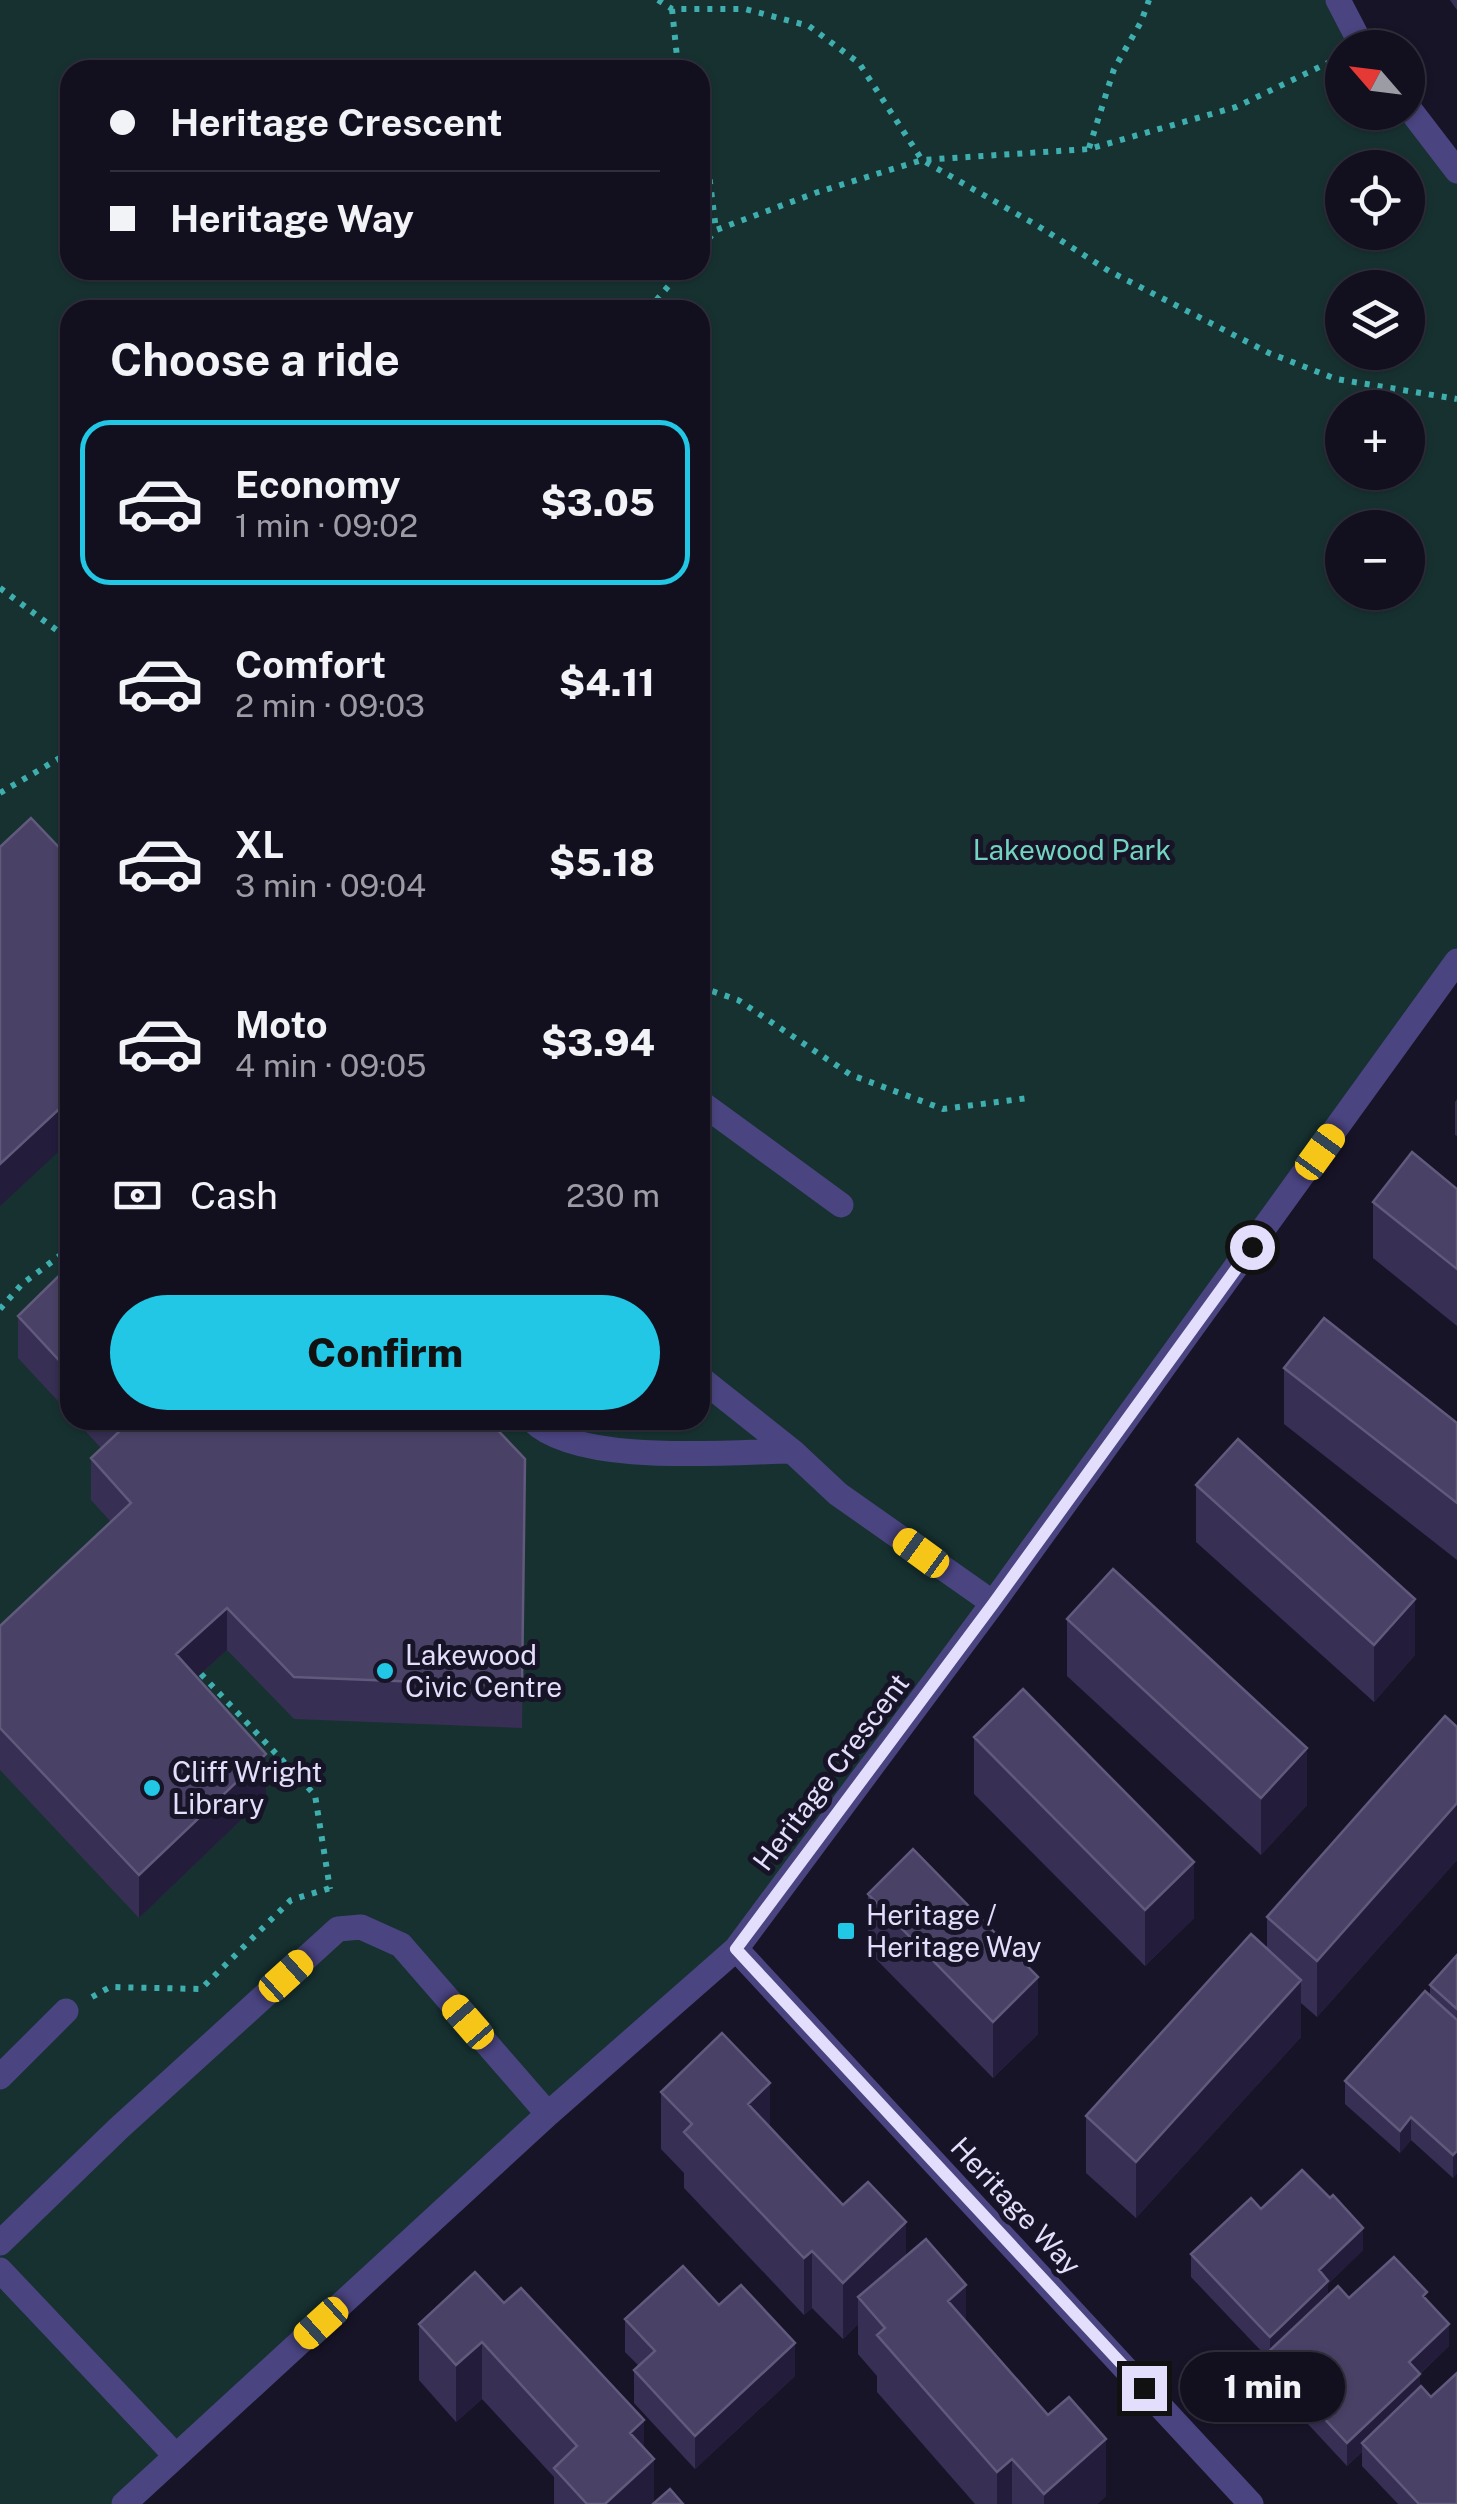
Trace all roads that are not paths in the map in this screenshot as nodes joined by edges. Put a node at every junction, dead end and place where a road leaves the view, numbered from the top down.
1 (1338, 0) edge
2 (1354, 30) edge
3 (1425, 129) edge
4 (1457, 171) edge
5 (1457, 962) edge
6 (710, 1109) edge
7 (842, 1206) dead end
8 (710, 1386) edge
9 (541, 1430) edge
10 (792, 1452) junction
11 (993, 1604) junction
12 (736, 1949) junction
13 (66, 2010) road end
14 (0, 2077) edge
15 (548, 2114) junction
16 (0, 2244) edge
17 (0, 2270) edge
18 (175, 2455) junction
19 (124, 2504) edge
20 (1251, 2504) edge

1 - 2 street
3 - 4 street
5 - 11 street, Heritage Crescent
6 - 7 street
8 - 10 street
9 - 10 street
10 - 11 street
11 - 12 street, Heritage Crescent
12 - 15 street, Heritage Crescent
12 - 20 street, Heritage Way
13 - 14 street
15 - 16 street
15 - 18 street, Heritage Crescent
17 - 18 street
18 - 19 street, Heritage Crescent

